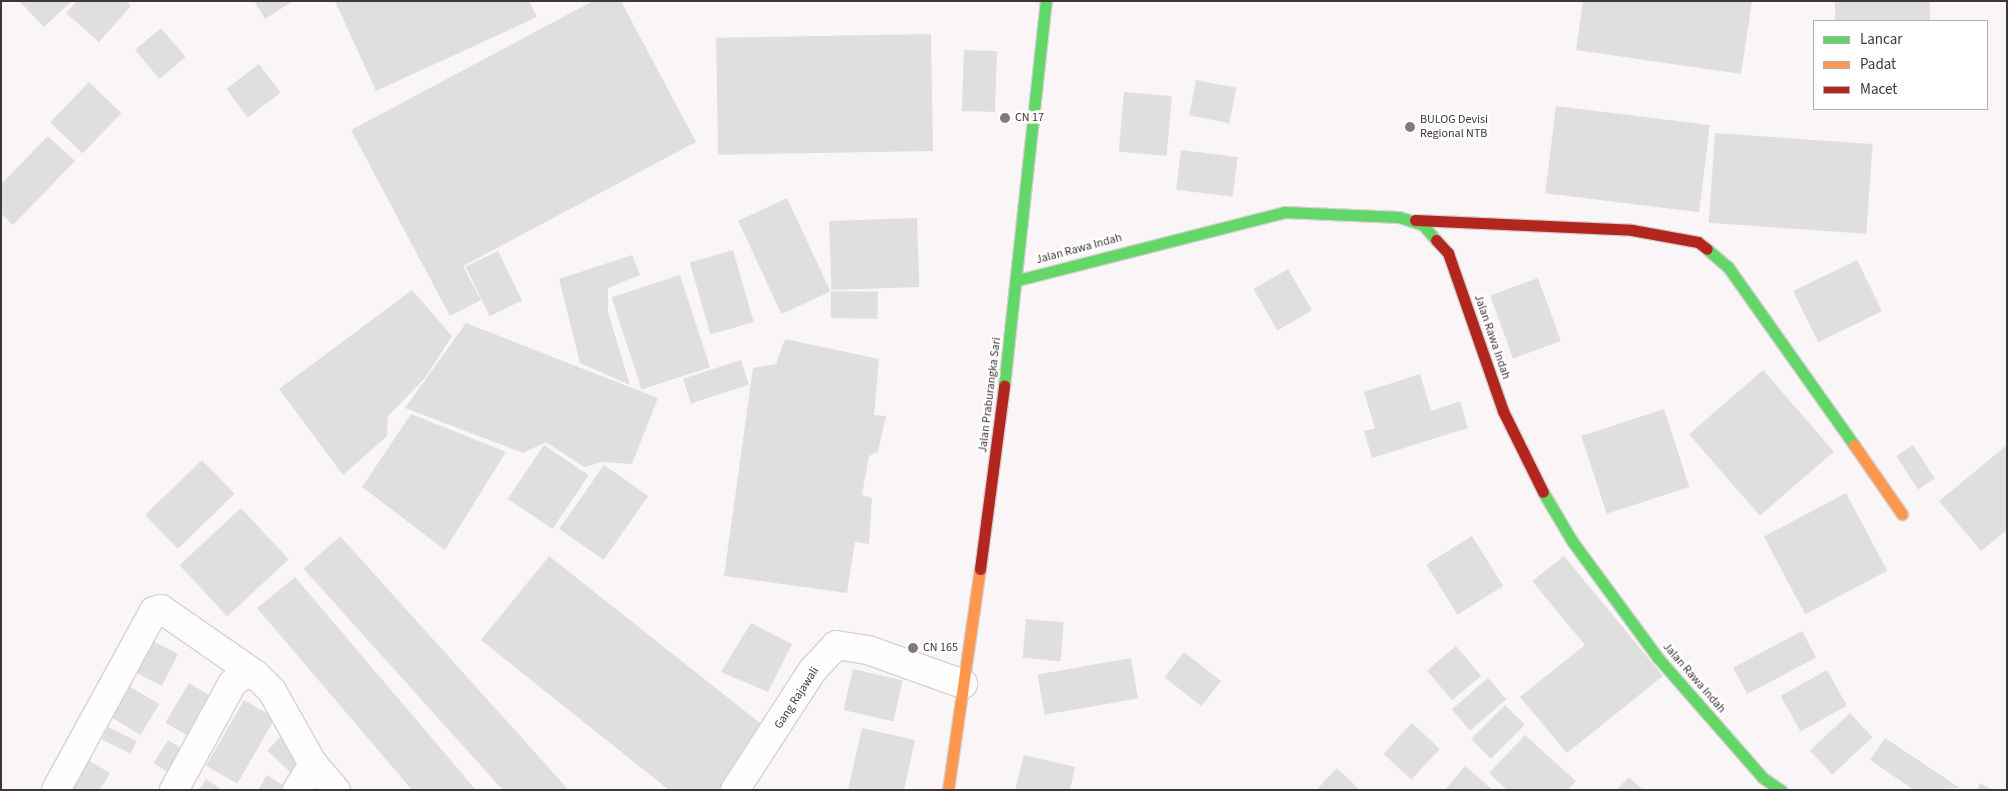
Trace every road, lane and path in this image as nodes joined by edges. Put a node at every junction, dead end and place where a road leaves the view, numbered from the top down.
1 (1046, 1) edge
2 (1414, 220) junction
3 (1018, 280) junction
4 (1902, 514) dead end
5 (255, 674) junction
6 (963, 684) junction
7 (313, 764) junction
8 (56, 790) edge
9 (174, 790) edge
10 (297, 790) edge
11 (336, 790) edge
12 (735, 790) edge
13 (948, 790) edge
14 (1781, 790) edge

1 - 3 street, Jalan Praburangka Sari
2 - 3 street, Jalan Rawa Indah
2 - 4 street
2 - 14 street, Jalan Rawa Indah
3 - 6 street, Jalan Praburangka Sari
5 - 7 street
5 - 8 street
5 - 9 street
6 - 12 street, Gang Rajawali
6 - 13 street, Jalan Praburangka Sari
7 - 10 street
7 - 11 street

